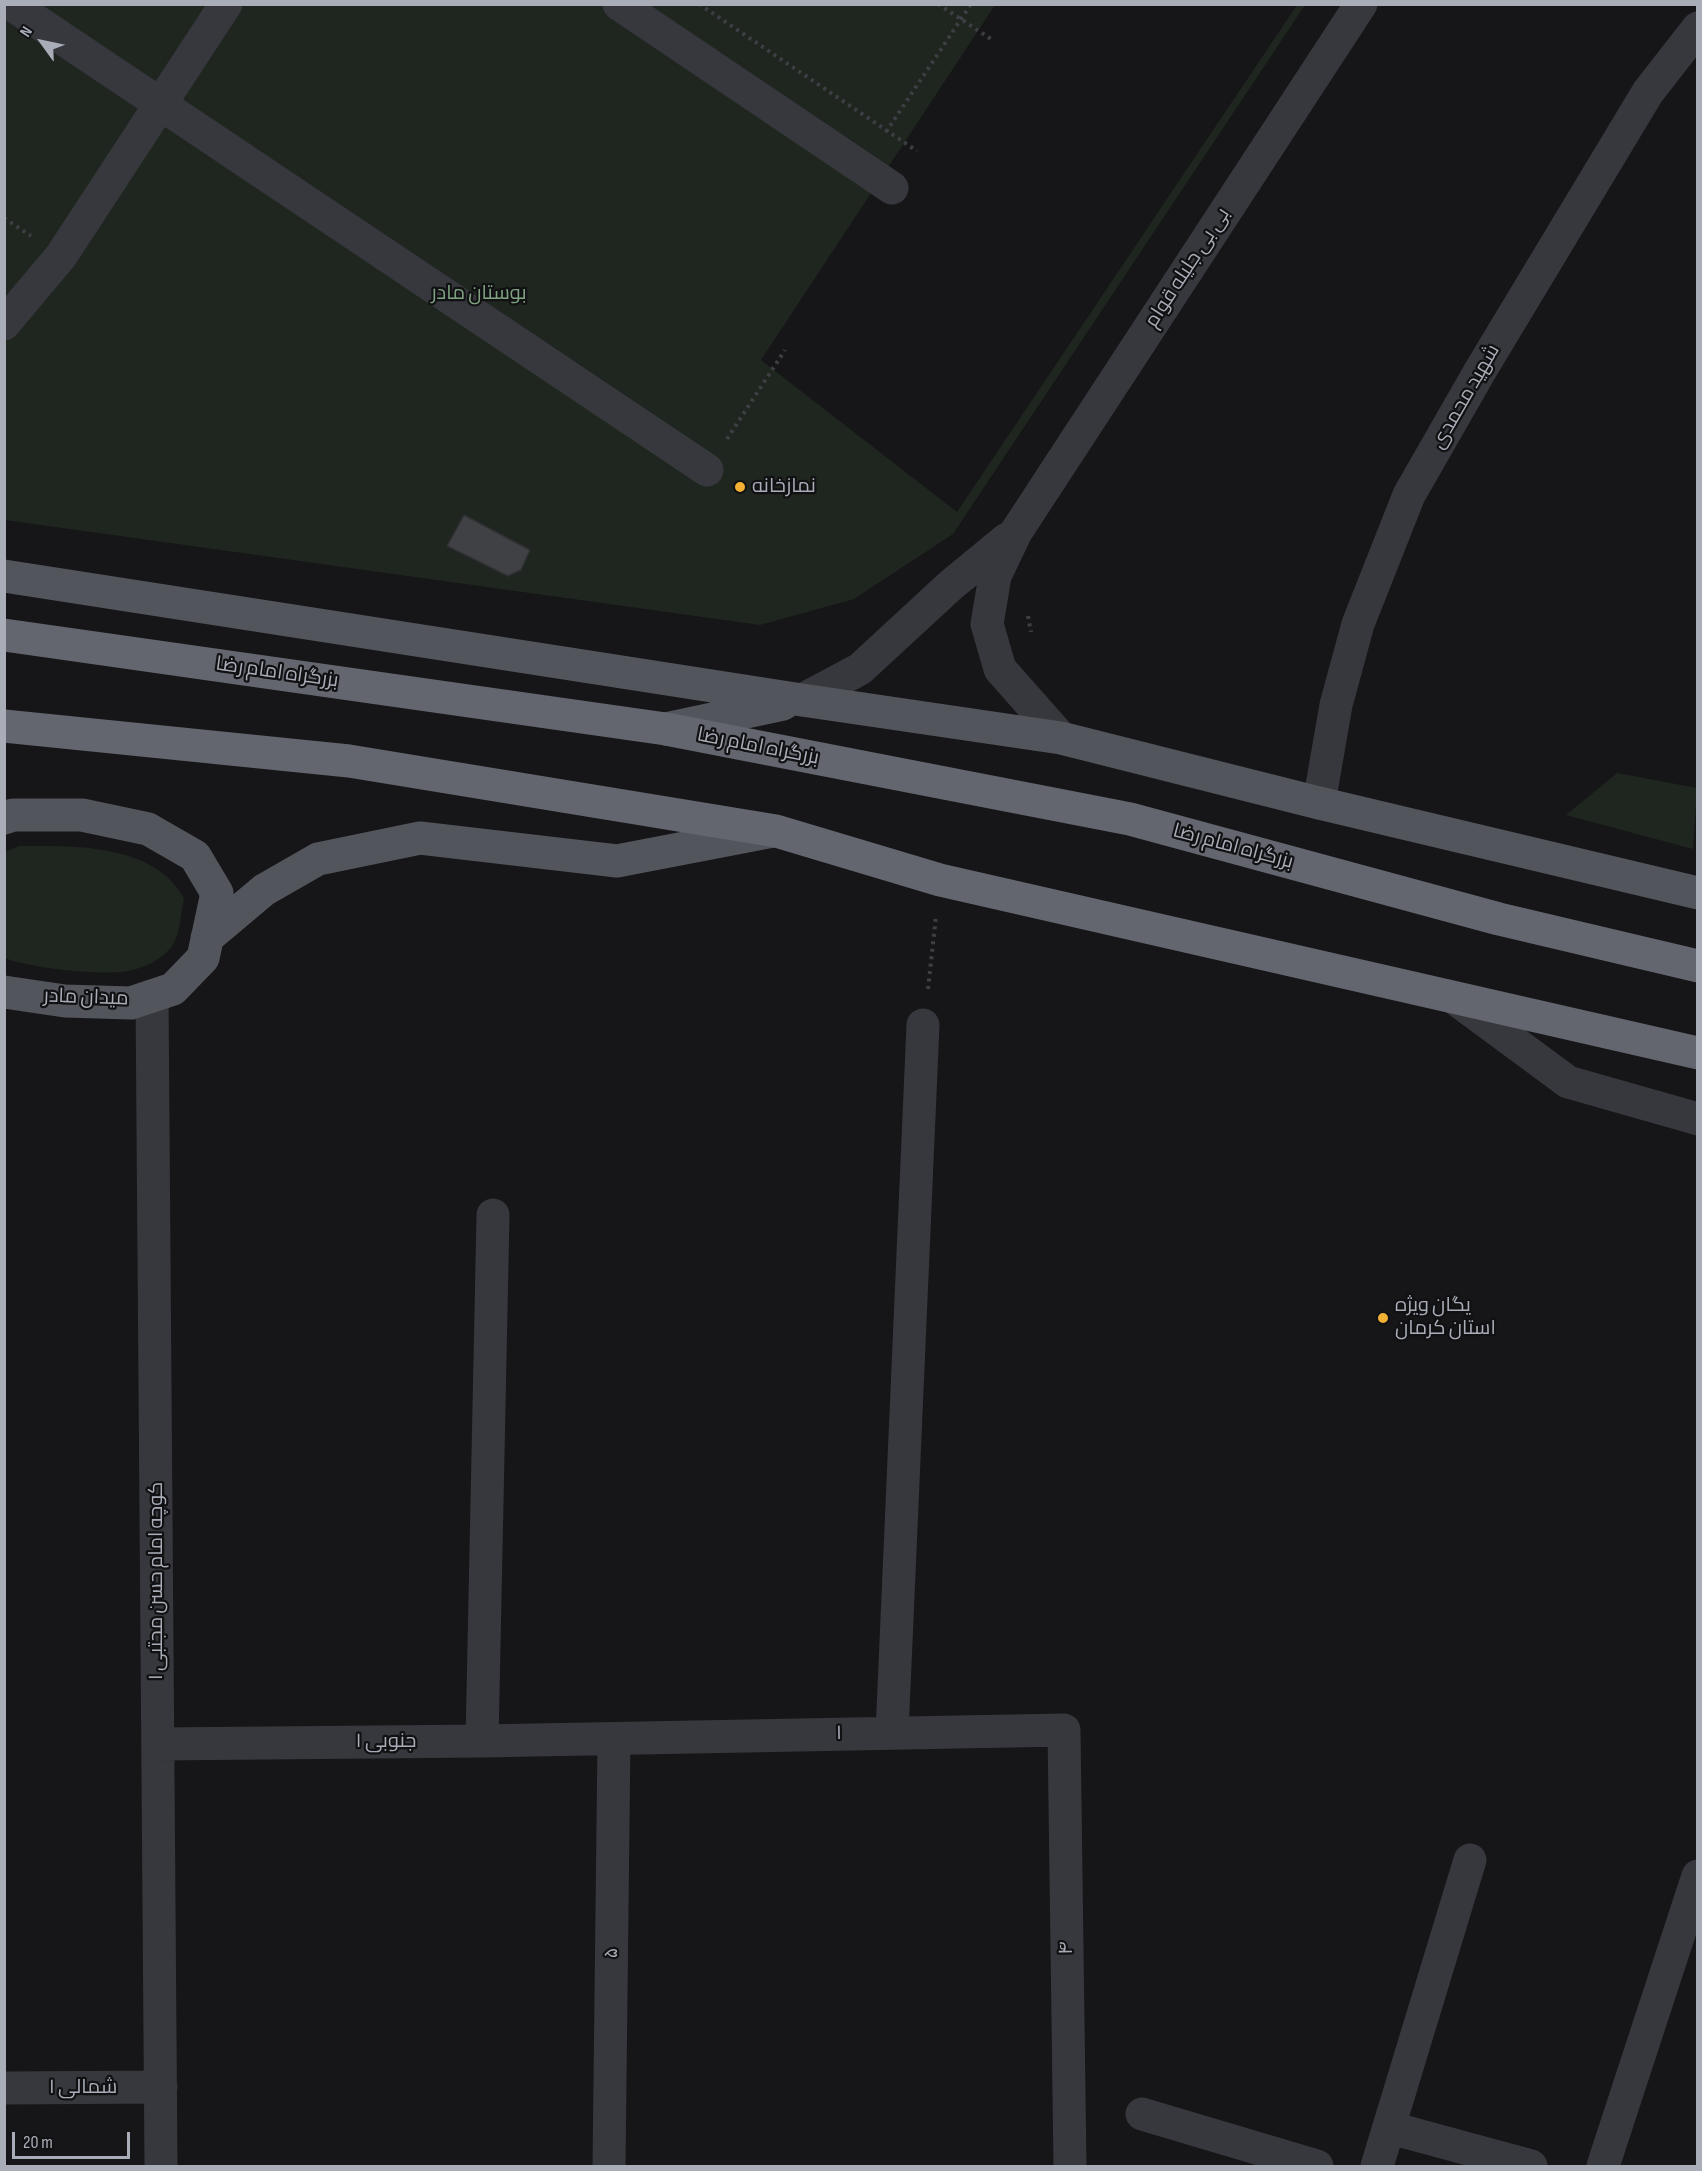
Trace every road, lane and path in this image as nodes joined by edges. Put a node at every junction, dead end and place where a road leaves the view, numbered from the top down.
1 (11, 4) edge
2 (226, 4) edge
3 (619, 4) edge
4 (699, 4) edge
5 (938, 4) edge
6 (971, 4) edge
7 (1361, 4) edge
8 (961, 19) junction
9 (1698, 28) edge
10 (991, 39) dead end
11 (160, 105) junction
12 (887, 130) junction
13 (917, 151) dead end
14 (863, 168) junction
15 (892, 188) dead end
16 (4, 324) edge
17 (785, 350) dead end
18 (706, 470) joint
19 (1016, 532) junction
20 (4, 576) edge
21 (4, 635) edge
22 (802, 700) junction
23 (4, 726) edge
24 (666, 729) junction
25 (1061, 738) junction
26 (1319, 803) junction
27 (4, 818) edge
28 (776, 831) junction
29 (940, 880) junction
30 (1698, 893) edge
31 (207, 938) junction
32 (1698, 966) edge
33 (5, 992) edge
34 (152, 996) junction
35 (1457, 1000) junction
36 (923, 1026) joint
37 (1698, 1053) edge
38 (1698, 1119) edge
39 (493, 1215) dead end
40 (1064, 1730) joint
41 (892, 1733) junction
42 (614, 1739) junction
43 (482, 1741) junction
44 (158, 1744) junction
45 (1470, 1860) dead end
46 (1698, 1876) edge
47 (161, 2087) junction
48 (4, 2088) edge
49 (1142, 2114) dead end
50 (1391, 2128) junction
51 (161, 2166) edge
52 (609, 2166) edge
53 (1070, 2166) edge
54 (1317, 2166) edge
55 (1377, 2166) edge
56 (1531, 2166) edge
57 (1603, 2166) edge

1 - 11 street
2 - 11 street
3 - 14 street
4 - 12 path
5 - 8 path
6 - 8 path
7 - 19 street, بی بی جلیله قوام
8 - 10 path
8 - 12 path
9 - 26 street, شهید محمدی
11 - 16 street
11 - 18 street
12 - 13 path
12 - 14 path
14 - 15 street
17 - 18 path
19 - 22 street
19 - 25 street
20 - 22 main road
21 - 24 highway, بزرگراه امام رضا
22 - 24 main road
22 - 25 main road
23 - 28 highway
24 - 32 highway, بزرگراه امام رضا
25 - 26 main road
26 - 30 main road
27 - 31 main road, میدان مادر
28 - 29 highway
28 - 31 main road
29 - 35 highway
29 - 36 path
31 - 34 main road, میدان مادر
33 - 34 main road, میدان مادر
34 - 44 street, کوچه امام حسن مجتبی ۱
35 - 37 highway
35 - 38 street
36 - 41 street
39 - 43 street
40 - 41 street, ۱‍
40 - 53 street, ۴
41 - 42 street, ۱‍
42 - 43 street, ۱ جنوبی
42 - 52 street, ۵
43 - 44 street, ۱ جنوبی
44 - 47 street, کوچه امام حسن مجتبی ۱
45 - 50 street
46 - 57 street
47 - 48 street, ۱ شمالی
47 - 51 street, کوچه امام حسن مجتبی ۱
49 - 54 street
50 - 55 street
50 - 56 street

